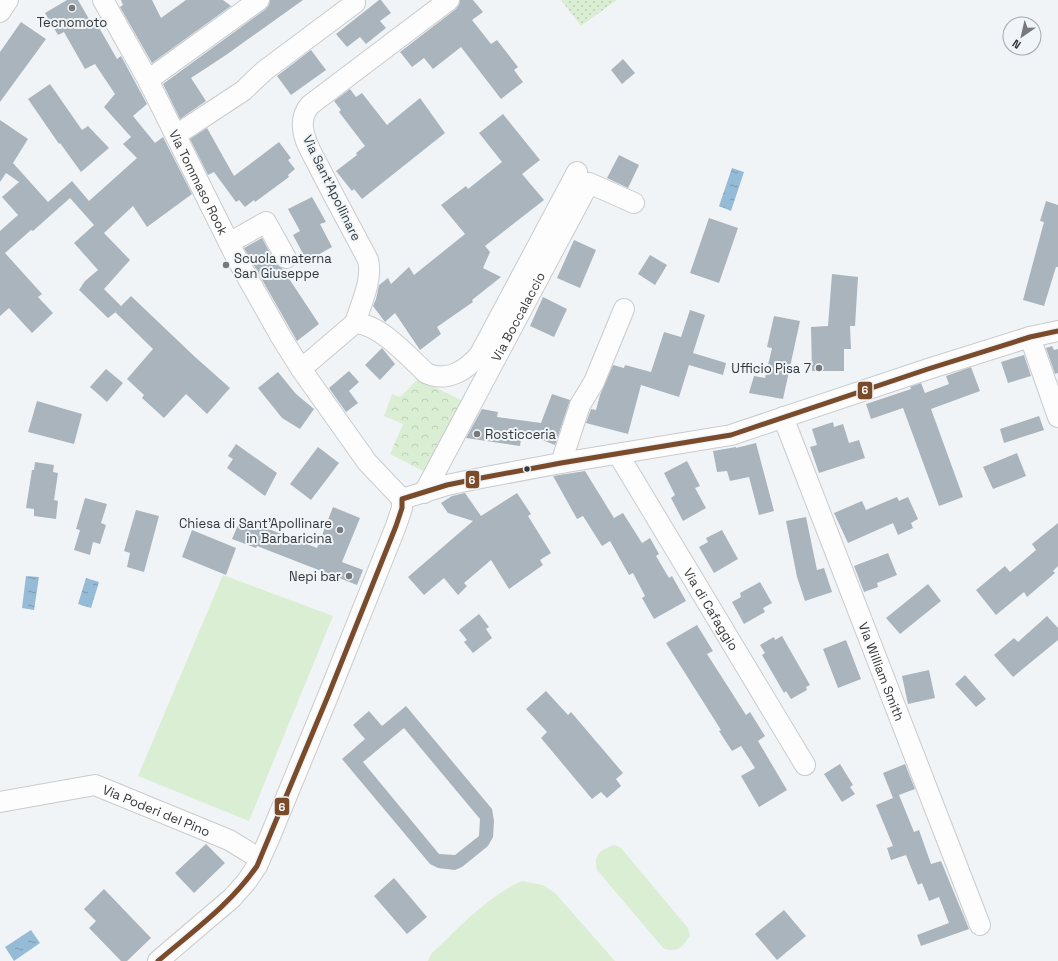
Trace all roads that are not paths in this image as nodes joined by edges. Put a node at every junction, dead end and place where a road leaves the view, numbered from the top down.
1 (8, 0) edge
2 (103, 0) edge
3 (259, 0) edge
4 (449, 0) edge
5 (355, 2) dead end
6 (0, 12) edge
7 (148, 80) junction
8 (176, 135) junction
9 (577, 172) dead end
10 (634, 203) dead end
11 (229, 243) junction
12 (286, 258) dead end
13 (624, 309) dead end
14 (355, 323) junction
15 (1058, 332) edge
16 (1030, 337) junction
17 (301, 368) junction
18 (783, 417) junction
19 (1058, 417) edge
20 (618, 454) junction
21 (561, 463) junction
22 (424, 493) junction
23 (402, 499) junction
24 (805, 765) dead end
25 (0, 802) edge
26 (260, 859) junction
27 (980, 925) dead end
28 (158, 961) edge

1 - 6 street
2 - 7 street, Via Tommaso Rook
3 - 7 street
4 - 14 street, Via Sant'Apollinare
5 - 8 street
7 - 8 street, Via Tommaso Rook
8 - 11 street, Via Tommaso Rook
9 - 14 street
10 - 22 street, Via Boccalaccio
11 - 12 street
11 - 17 street, Via Tommaso Rook
13 - 21 street
14 - 17 street
15 - 16 street
16 - 18 street
16 - 19 street
17 - 23 street, Via Tommaso Rook
18 - 20 street
18 - 27 street, Via William Smith
20 - 21 street
20 - 24 street, Via di Cafaggio
21 - 22 street
22 - 23 street
23 - 26 street
25 - 26 street, Via Poderi del Pino
26 - 28 street

